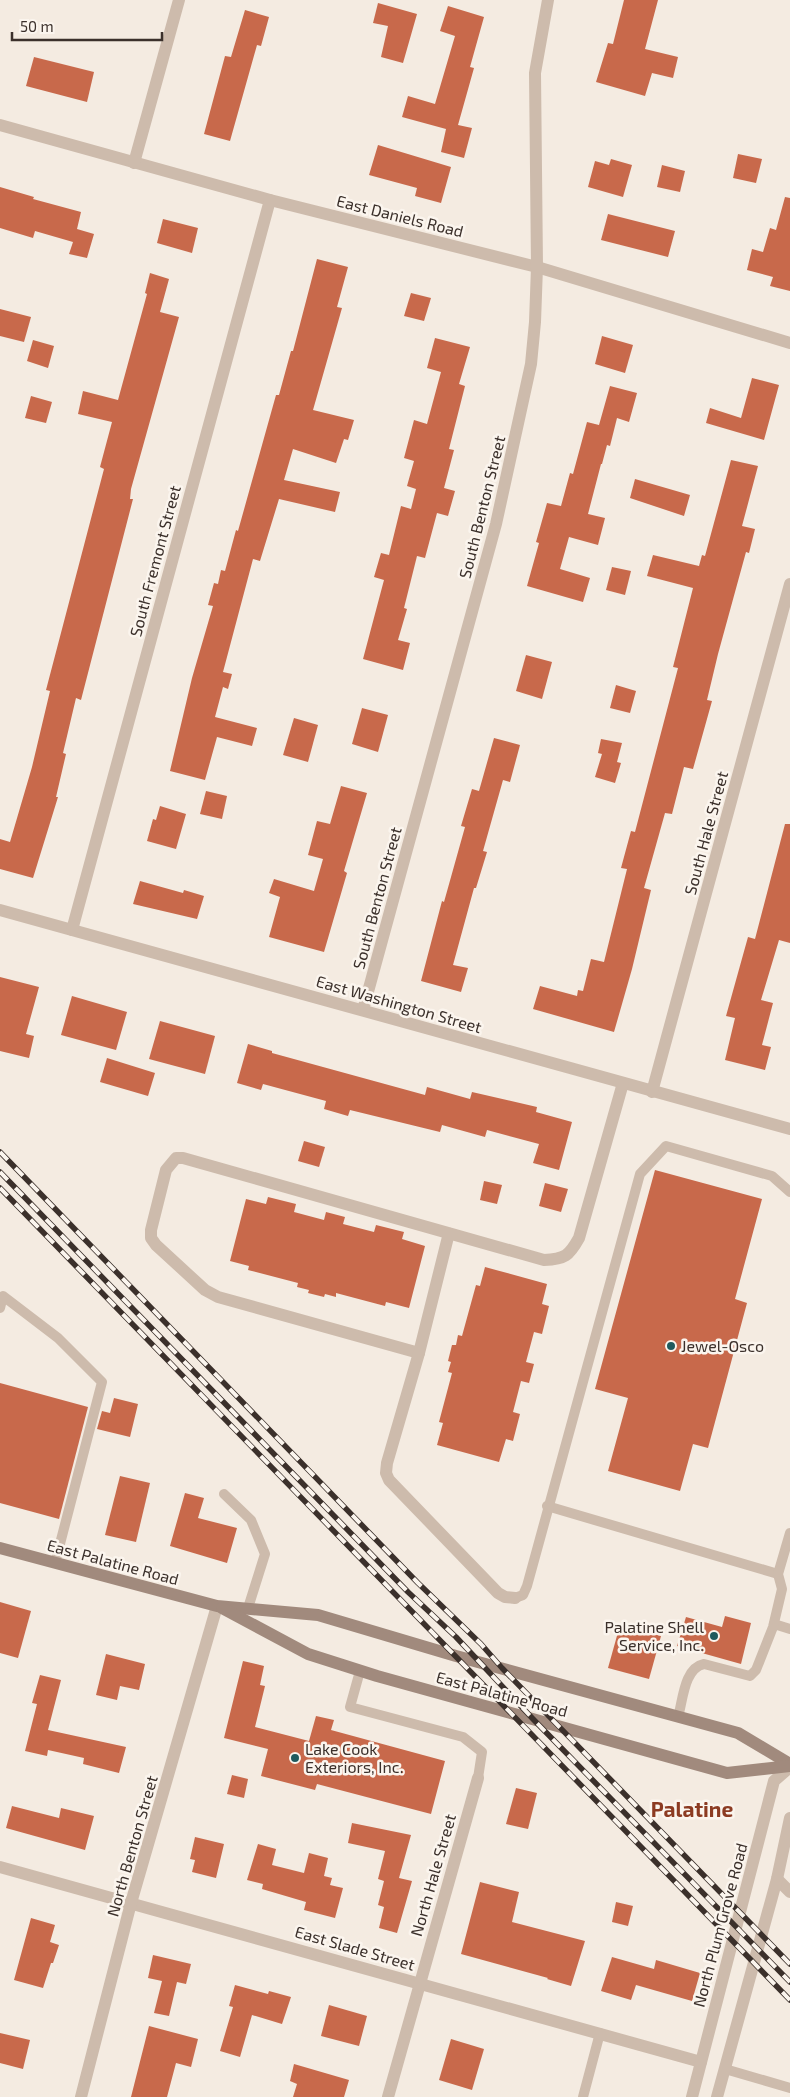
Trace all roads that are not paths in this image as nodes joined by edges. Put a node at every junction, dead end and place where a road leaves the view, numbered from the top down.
1 (179, 0) edge
2 (548, 0) edge
3 (0, 125) edge
4 (134, 163) junction
5 (270, 200) junction
6 (537, 266) junction
7 (790, 343) edge
8 (790, 584) edge
9 (0, 910) edge
10 (72, 930) junction
11 (363, 1010) junction
12 (623, 1083) junction
13 (652, 1092) junction
14 (790, 1129) edge
15 (790, 1192) edge
16 (449, 1233) junction
17 (0, 1308) edge
18 (418, 1354) junction
19 (224, 1494) dead end
20 (548, 1506) junction
21 (790, 1533) edge
22 (0, 1548) edge
23 (55, 1563) junction
24 (778, 1574) junction
25 (515, 1598) joint
26 (217, 1606) junction
27 (248, 1608) junction
28 (774, 1624) junction
29 (790, 1629) edge
30 (360, 1671) junction
31 (678, 1716) junction
32 (790, 1766) edge
33 (478, 1778) joint
34 (790, 1818) edge
35 (0, 1867) edge
36 (777, 1879) junction
37 (790, 1892) edge
38 (131, 1903) junction
39 (419, 1983) junction
40 (600, 2033) junction
41 (701, 2062) junction
42 (725, 2069) junction
43 (790, 2088) edge
44 (81, 2097) edge
45 (388, 2097) edge
46 (583, 2097) edge
47 (692, 2097) edge
48 (717, 2097) edge

1 - 4 street
2 - 6 street, South Benton Street
3 - 4 street, East Daniels Road
4 - 5 street, East Daniels Road
5 - 6 street, East Daniels Road
5 - 10 street, South Fremont Street
6 - 7 street, East Daniels Road
6 - 11 street, South Benton Street
8 - 13 street, South Hale Street
9 - 10 street, East Washington Street
10 - 11 street, East Washington Street
11 - 12 street, East Washington Street
12 - 13 street, East Washington Street
12 - 16 street
13 - 14 street, East Washington Street
15 - 20 lane
16 - 18 street
16 - 18 street
17 - 23 lane
18 - 25 street
19 - 27 lane
20 - 24 lane
20 - 25 lane
21 - 24 lane
22 - 23 main road, East Palatine Road
23 - 26 main road, East Palatine Road
24 - 28 lane
26 - 27 main road, East Palatine Road
26 - 30 main road, East Palatine Road
26 - 38 street, North Benton Street
27 - 31 main road, East Palatine Road
28 - 29 lane
28 - 31 lane
30 - 32 main road, East Palatine Road
30 - 33 lane
31 - 32 main road, East Palatine Road
32 - 41 street, North Plum Grove Road
33 - 39 street, North Hale Street
34 - 36 street
35 - 38 street, East Slade Street
36 - 37 street
36 - 42 street
38 - 39 street, East Slade Street
38 - 44 street, North Benton Street
39 - 40 street, East Slade Street
39 - 45 street, North Hale Street
40 - 41 street, East Slade Street
40 - 46 lane
41 - 47 street, North Plum Grove Road
42 - 43 lane
42 - 48 street

